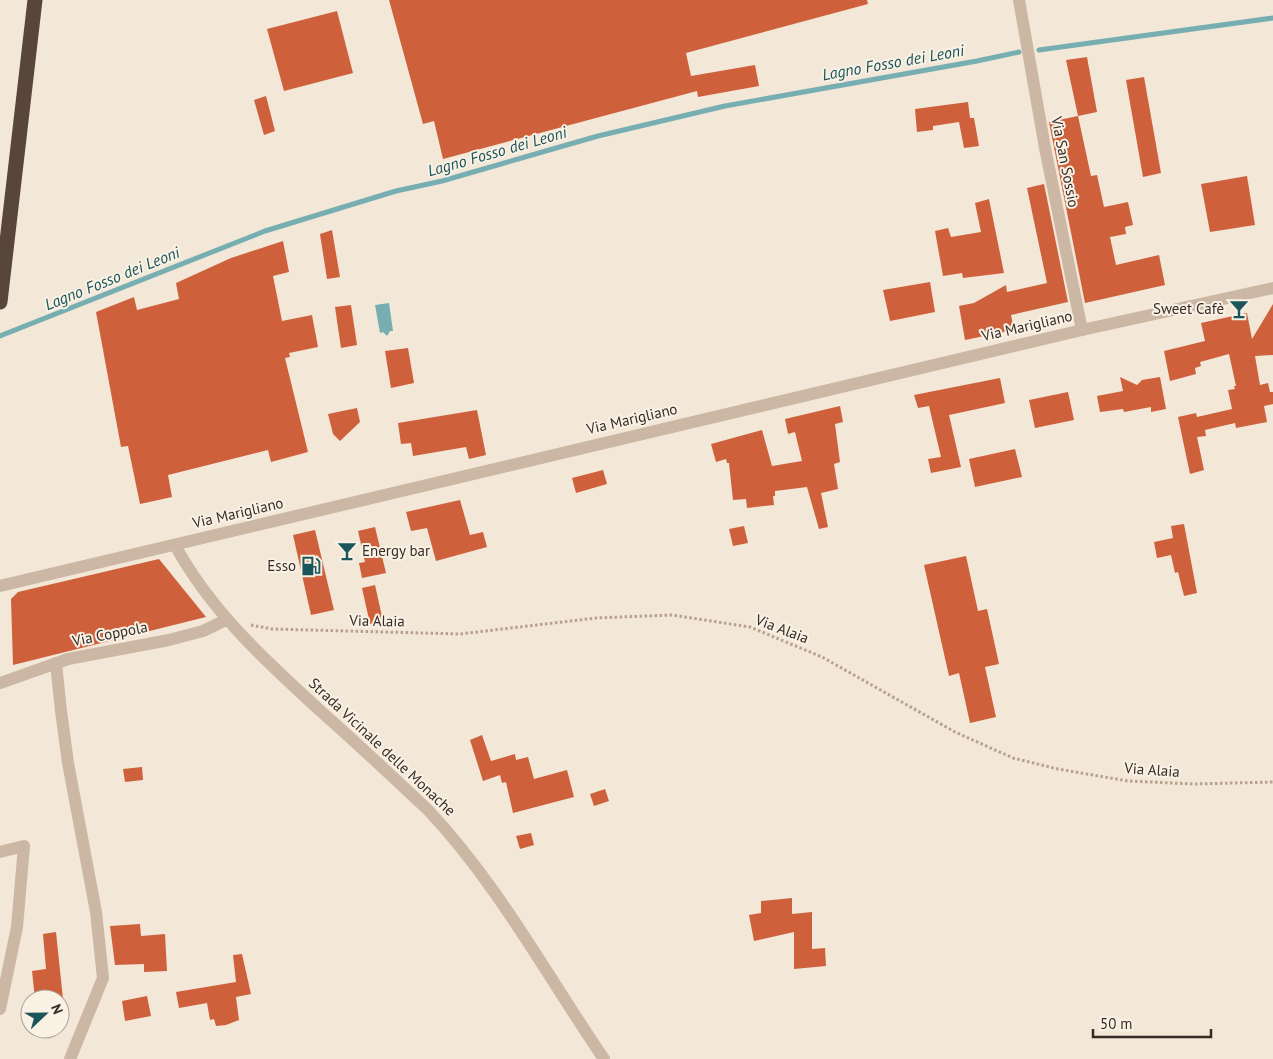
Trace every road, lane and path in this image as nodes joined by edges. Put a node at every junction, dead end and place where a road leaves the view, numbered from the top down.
1 (35, 0) edge
2 (1019, 0) edge
3 (1273, 288) edge
4 (0, 302) edge
5 (1082, 330) junction
6 (175, 545) junction
7 (0, 586) edge
8 (226, 620) junction
9 (56, 663) junction
10 (0, 683) edge
11 (1273, 782) edge
12 (0, 852) edge
13 (0, 1009) edge
14 (70, 1059) edge
15 (604, 1059) edge

1 - 4 highway
2 - 5 street, Via San Sossio
3 - 5 street, Via Marigliano
5 - 6 street, Via Marigliano
6 - 7 street, Via Marigliano
6 - 8 street, Strada Vicinale delle Monache
8 - 9 street, Via Coppola
8 - 11 path, Via Alaia
8 - 15 street, Strada Vicinale delle Monache
9 - 10 street, Via Coppola
9 - 14 street
12 - 13 street

